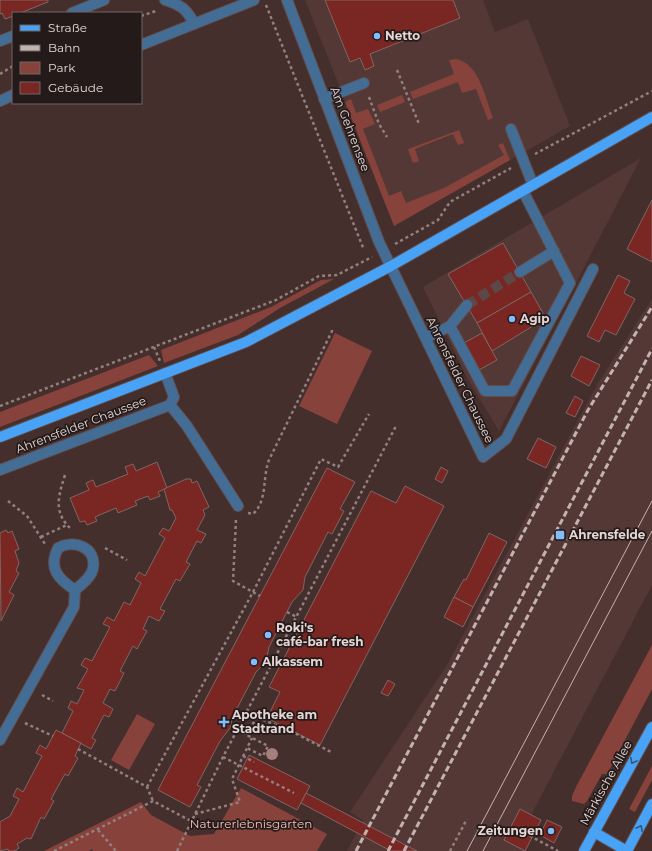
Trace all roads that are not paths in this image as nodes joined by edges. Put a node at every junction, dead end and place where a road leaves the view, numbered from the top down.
1 (104, 0) edge
2 (165, 0) edge
3 (254, 0) edge
4 (287, 0) edge
5 (74, 12) edge
6 (194, 24) junction
7 (12, 36) edge
8 (0, 41) edge
9 (142, 44) edge
10 (364, 83) road end
11 (12, 95) edge
12 (324, 99) junction
13 (0, 101) edge
14 (652, 117) edge
15 (511, 129) dead end
16 (533, 185) junction
17 (523, 191) junction
18 (554, 251) junction
19 (391, 266) junction
20 (593, 269) dead end
21 (520, 272) tunnel mouth
22 (467, 305) tunnel mouth
23 (450, 326) junction
24 (426, 338) junction
25 (165, 373) junction
26 (170, 405) junction
27 (0, 437) edge
28 (0, 470) edge
29 (241, 512) road end
30 (75, 590) junction
31 (652, 727) edge
32 (0, 740) edge
33 (652, 804) edge
34 (594, 832) junction
35 (584, 851) edge
36 (627, 851) edge

1 - 5 street
2 - 6 street
3 - 6 street
4 - 12 street, Am Gehrensee
6 - 9 street
7 - 8 street
10 - 12 street
11 - 13 street
12 - 19 street, Am Gehrensee
14 - 16 main road, Ahrensfelder Chaussee
15 - 16 street
16 - 17 main road, Ahrensfelder Chaussee
17 - 18 street
17 - 19 main road, Ahrensfelder Chaussee
18 - 21 street
18 - 23 street
19 - 24 street, Ahrensfelder Chaussee
19 - 25 main road, Ahrensfelder Chaussee
20 - 24 street, Ahrensfelder Chaussee
22 - 23 street
23 - 24 street
25 - 26 street
25 - 27 main road, Ahrensfelder Chaussee
26 - 28 street, Ahrensfelder Chaussee
26 - 29 street
30 - 30 street
30 - 32 street
31 -> 34 main road, Märkische Allee
36 -> 33 main road
34 - 35 main road, Märkische Allee
34 - 36 main road

